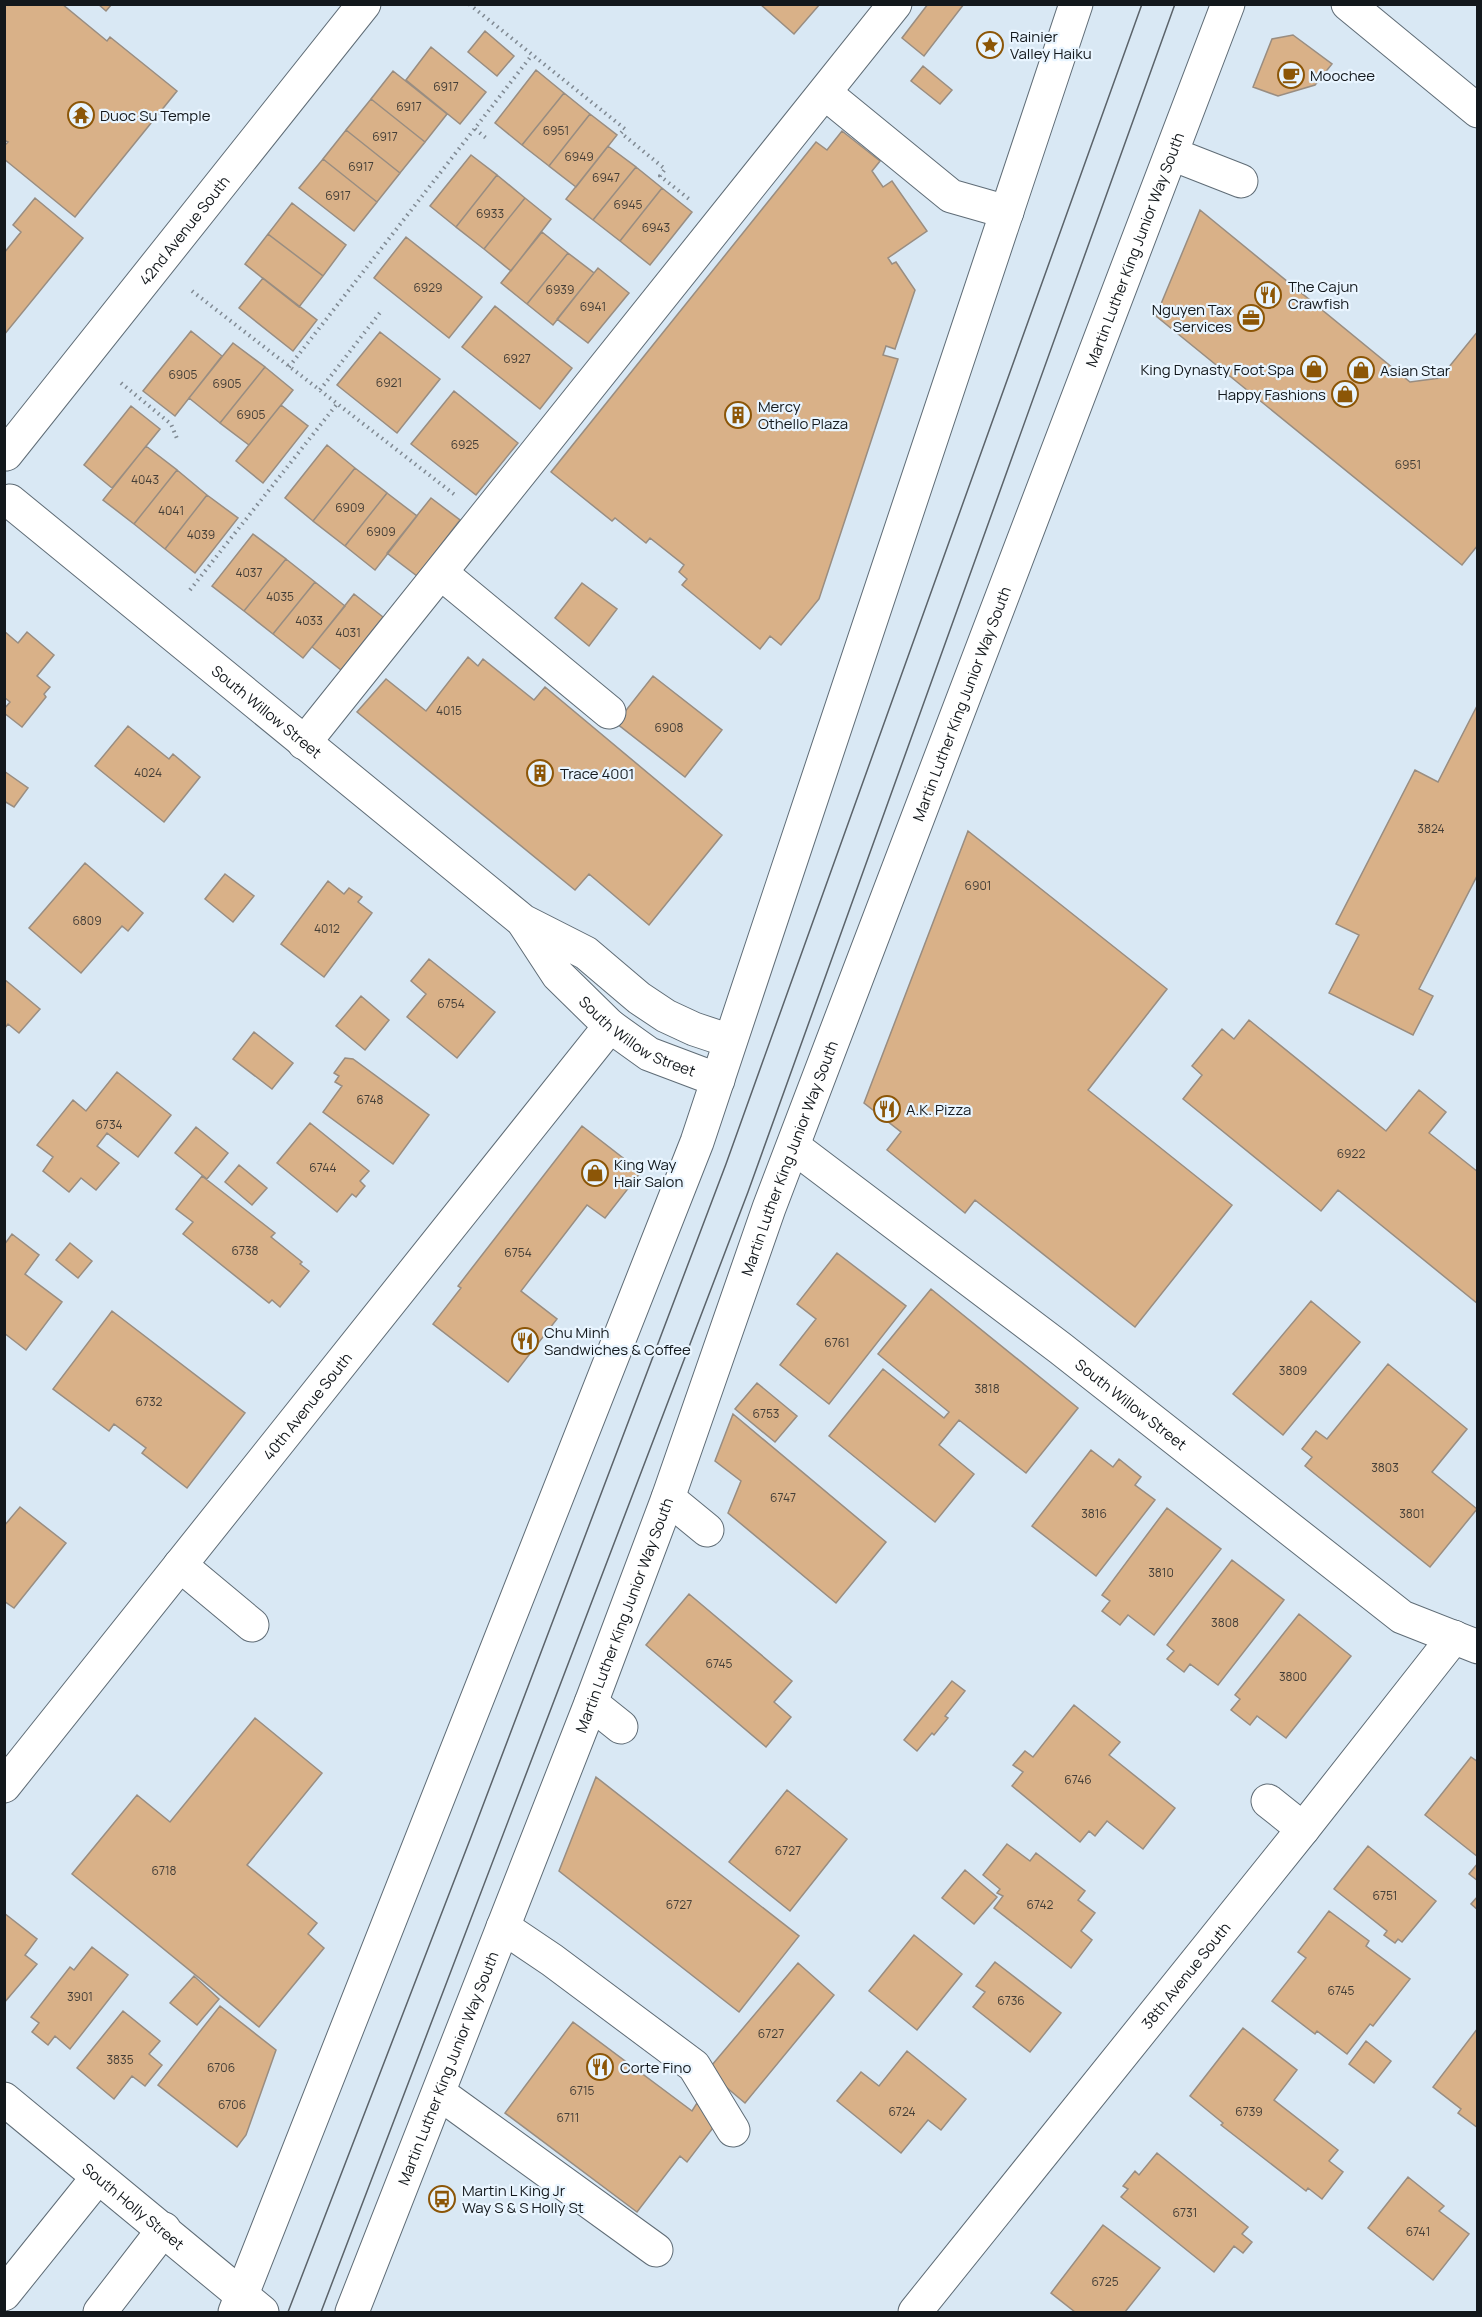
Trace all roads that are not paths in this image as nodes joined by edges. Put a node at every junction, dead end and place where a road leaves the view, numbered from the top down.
1 (364, 4) edge
2 (895, 4) edge
3 (1076, 4) edge
4 (1228, 4) edge
5 (1348, 4) edge
6 (825, 93) junction
7 (1478, 111) edge
8 (1172, 154) junction
9 (1241, 181) dead end
10 (1007, 212) junction
11 (5, 454) edge
12 (7, 504) edge
13 (441, 573) junction
14 (609, 712) dead end
15 (304, 743) junction
16 (523, 921) junction
17 (610, 1026) junction
18 (730, 1041) junction
19 (718, 1080) junction
20 (794, 1147) junction
21 (668, 1498) junction
22 (707, 1530) dead end
23 (180, 1565) junction
24 (252, 1625) dead end
25 (1466, 1642) edge
26 (591, 1703) junction
27 (621, 1727) dead end
28 (4, 1786) edge
29 (1268, 1801) dead end
30 (1303, 1829) junction
31 (503, 1927) junction
32 (438, 2092) junction
33 (4, 2099) edge
34 (733, 2130) dead end
35 (98, 2177) junction
36 (164, 2229) junction
37 (656, 2250) dead end
38 (4, 2294) edge
39 (246, 2307) edge
40 (100, 2313) edge
41 (352, 2313) edge
42 (915, 2313) edge

1 - 11 street, 42nd Avenue South
2 - 6 street
3 - 10 street
4 - 8 street, Martin Luther King Junior Way South
5 - 7 street
6 - 10 street
6 - 13 street
8 - 9 street
8 - 20 street, Martin Luther King Junior Way South
10 - 18 street
11 - 12 street
12 - 15 street, South Willow Street
13 - 14 street
13 - 15 street
15 - 16 street, South Willow Street
16 - 17 street, South Willow Street
16 - 18 street, South Willow Street
17 - 19 street, South Willow Street
17 - 23 street, 40th Avenue South
18 - 19 street
19 - 39 street
20 - 21 street, Martin Luther King Junior Way South
20 - 25 street, South Willow Street
21 - 22 street
21 - 26 street, Martin Luther King Junior Way South
23 - 24 street
23 - 28 street, 40th Avenue South
25 - 30 street, 38th Avenue South
26 - 27 street
26 - 31 street, Martin Luther King Junior Way South
29 - 30 street
30 - 42 street, 38th Avenue South
31 - 32 street, Martin Luther King Junior Way South
31 - 34 street
32 - 37 street
32 - 41 street, Martin Luther King Junior Way South
33 - 35 street, South Holly Street
35 - 36 street, South Holly Street
35 - 38 street
36 - 39 street, South Holly Street
36 - 40 street

